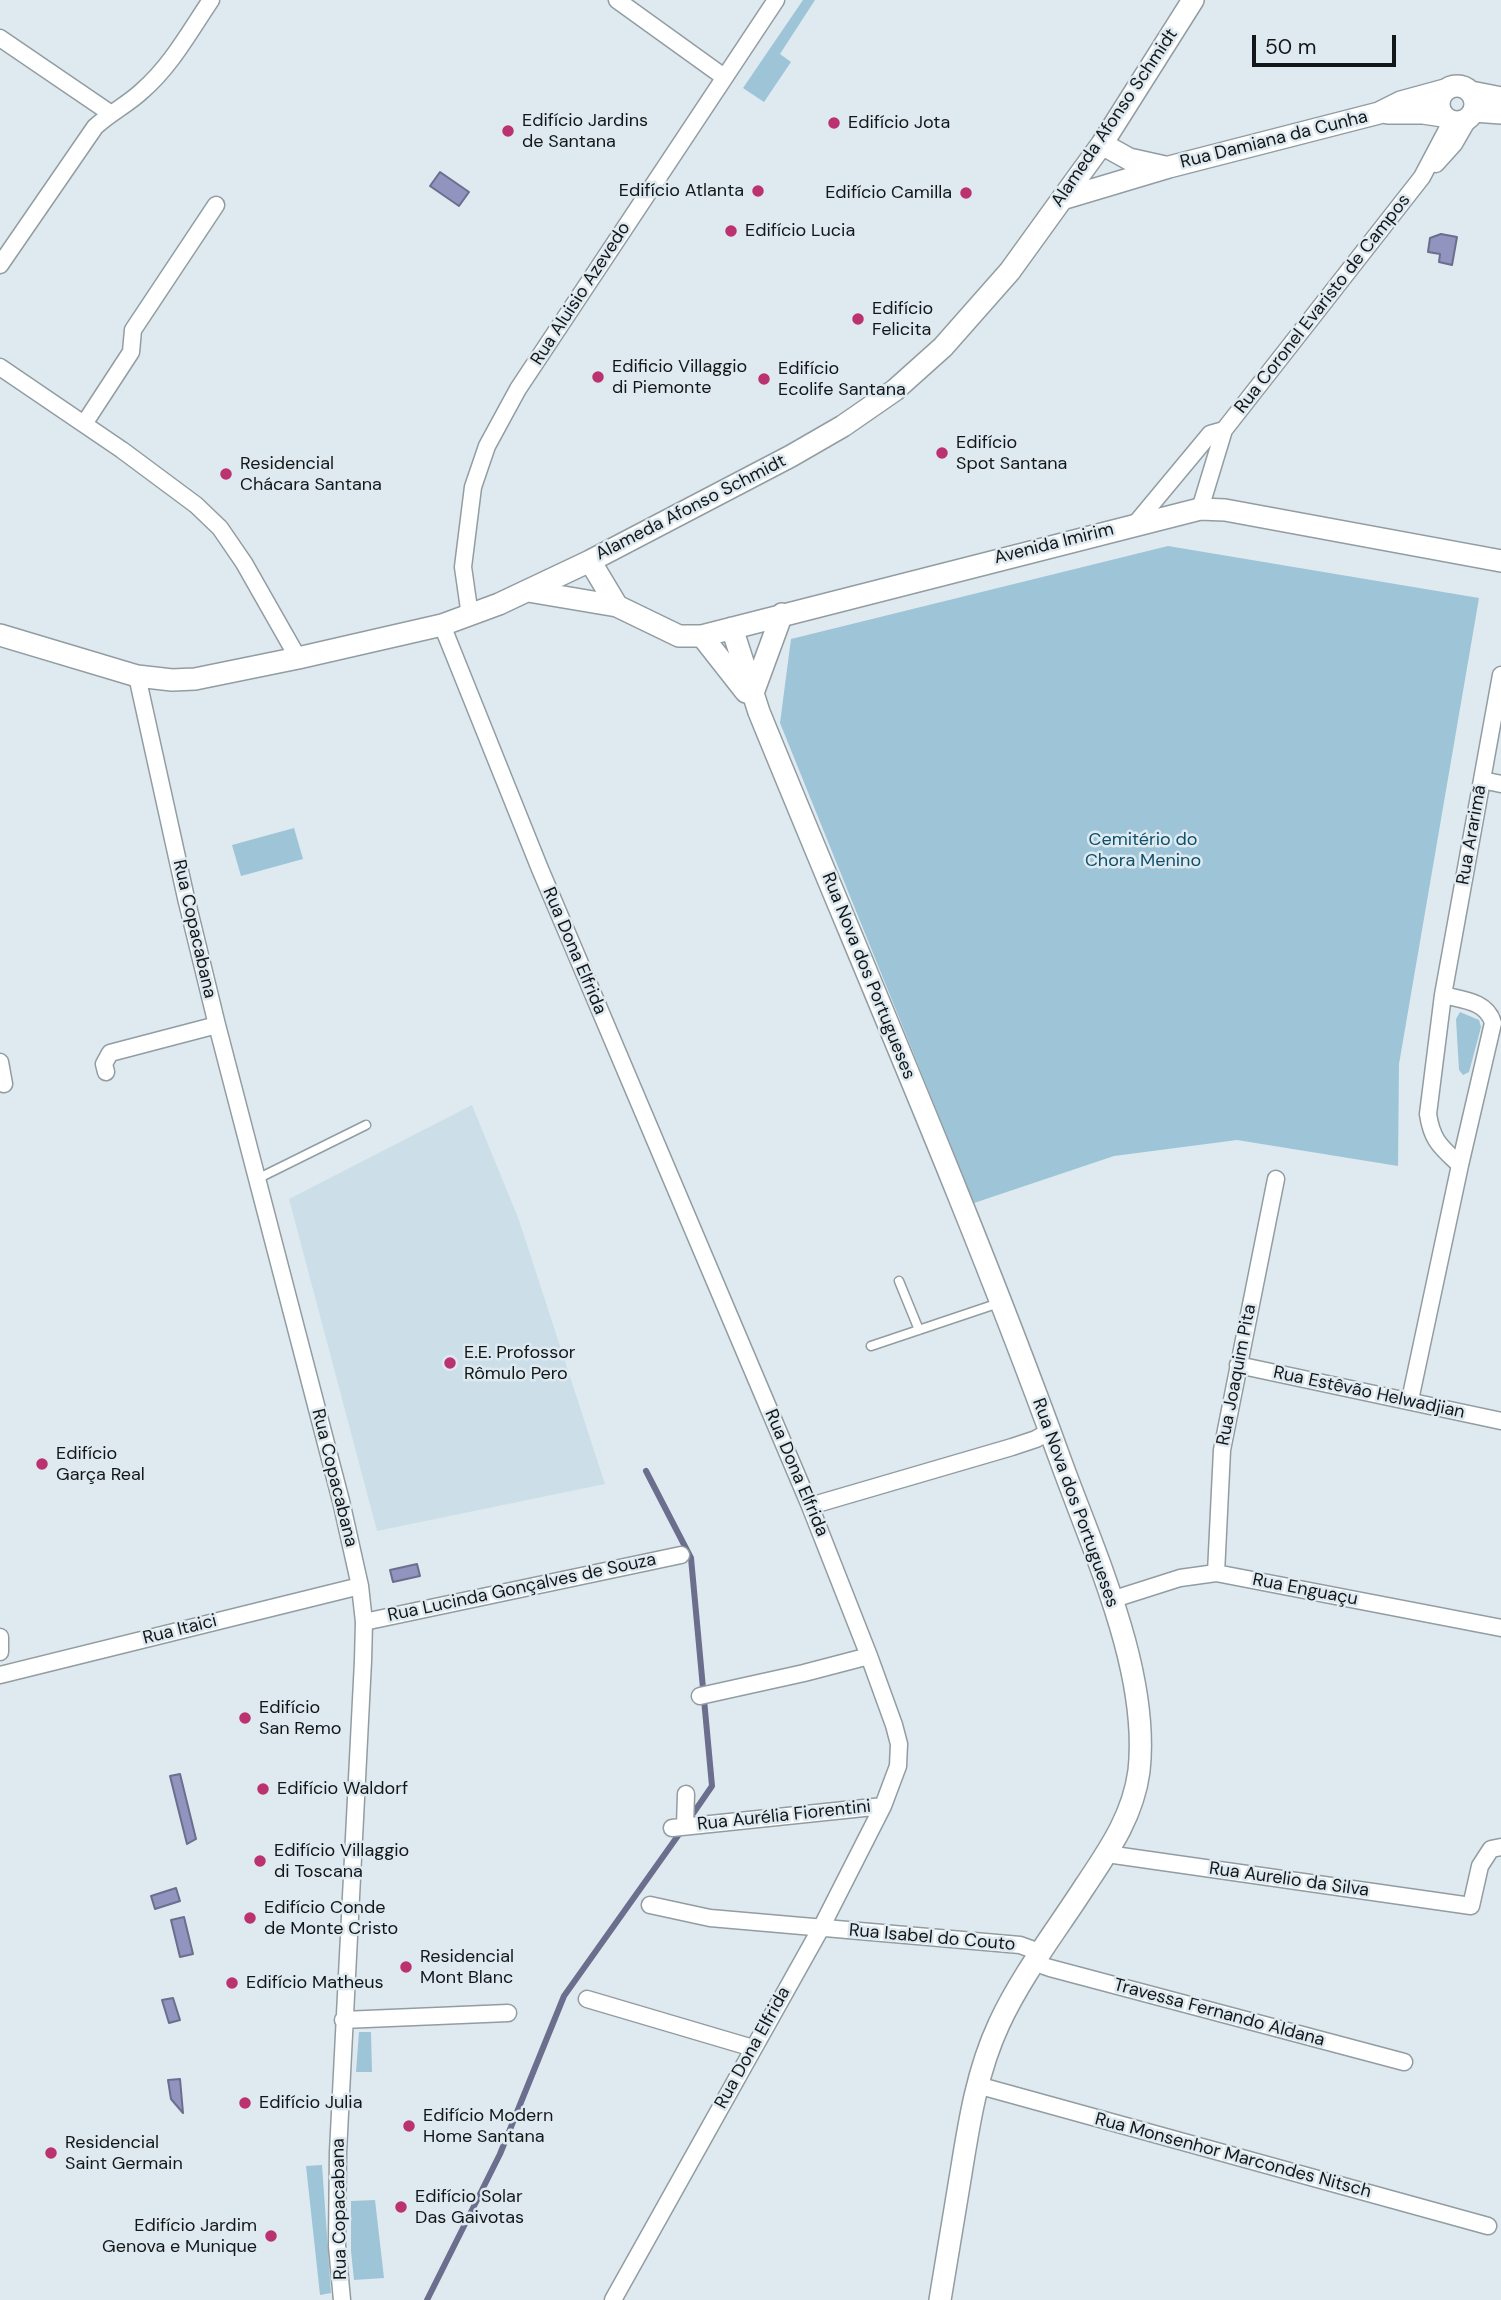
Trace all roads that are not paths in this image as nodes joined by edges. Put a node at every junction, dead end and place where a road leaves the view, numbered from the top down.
1 (211, 0) edge
2 (617, 0) edge
3 (776, 0) edge
4 (1193, 0) edge
5 (0, 38) edge
6 (724, 77) junction
7 (1501, 98) edge
8 (1462, 112) junction
9 (110, 113) junction
10 (1378, 113) junction
11 (1501, 113) edge
12 (1102, 145) junction
13 (1169, 167) junction
14 (1062, 199) junction
15 (216, 205) dead end
16 (0, 265) edge
17 (0, 367) edge
18 (84, 424) junction
19 (1224, 430) junction
20 (1200, 509) junction
21 (1136, 523) junction
22 (590, 561) junction
23 (1501, 561) edge
24 (528, 591) junction
25 (617, 606) junction
26 (782, 614) junction
27 (470, 616) junction
28 (442, 625) junction
29 (732, 628) junction
30 (0, 635) edge
31 (702, 636) junction
32 (298, 658) junction
33 (1501, 675) edge
34 (137, 676) junction
35 (756, 702) junction
36 (1482, 780) junction
37 (1501, 784) edge
38 (1443, 995) junction
39 (217, 1025) junction
40 (0, 1062) edge
41 (106, 1072) dead end
42 (5, 1084) dead end
43 (366, 1125) dead end
44 (1461, 1165) junction
45 (257, 1179) junction
46 (1276, 1179) dead end
47 (899, 1281) dead end
48 (1002, 1302) junction
49 (919, 1330) junction
50 (871, 1346) dead end
51 (1238, 1365) junction
52 (1410, 1400) junction
53 (1501, 1420) edge
54 (1050, 1431) junction
55 (810, 1506) junction
56 (681, 1555) dead end
57 (1216, 1573) junction
58 (360, 1586) junction
59 (1111, 1600) junction
60 (364, 1622) junction
61 (1501, 1628) edge
62 (0, 1637) edge
63 (0, 1652) edge
64 (869, 1656) junction
65 (0, 1675) edge
66 (700, 1696) dead end
67 (686, 1794) dead end
68 (883, 1806) junction
69 (1501, 1847) edge
70 (1107, 1854) junction
71 (650, 1905) dead end
72 (821, 1928) junction
73 (1038, 1958) junction
74 (587, 1999) dead end
75 (508, 2013) dead end
76 (344, 2020) junction
77 (753, 2048) junction
78 (1404, 2062) dead end
79 (977, 2085) junction
80 (1488, 2226) dead end
81 (342, 2300) edge
82 (613, 2300) edge
83 (940, 2300) edge

1 - 9 street
2 - 6 street
3 - 6 street, Rua Aluisio Azevedo
4 - 12 main road, Alameda Afonso Schmidt
5 - 9 street
6 - 27 street, Rua Aluisio Azevedo
7 - 8 main road, Rua Damiana da Cunha
8 - 10 main road, Rua Damiana da Cunha
8 - 10 main road, Rua Damiana da Cunha
8 - 11 main road, Rua Damiana da Cunha
8 - 19 street, Rua Coronel Evaristo de Campos
9 - 16 street
10 - 13 main road, Rua Damiana da Cunha
12 - 13 main road, Rua Damiana da Cunha
12 - 14 main road, Alameda Afonso Schmidt
13 - 14 main road, Rua Damiana da Cunha
14 - 22 main road, Alameda Afonso Schmidt
15 - 18 street
17 - 18 street
18 - 32 street
19 - 20 street, Rua Coronel Evaristo de Campos
19 - 21 street, Rua Coronel Evaristo de Campos
20 - 21 main road, Avenida Imirim
20 - 23 main road, Avenida Imirim
21 - 26 main road, Avenida Imirim
22 - 24 main road, Alameda Afonso Schmidt
22 - 25 main road
24 - 25 main road, Avenida Imirim
24 - 27 main road, Alameda Afonso Schmidt
25 - 31 main road, Avenida Imirim
26 - 29 main road, Avenida Imirim
26 - 35 main road
27 - 28 main road, Alameda Afonso Schmidt
28 - 32 main road, Alameda Afonso Schmidt
28 - 55 street, Rua Dona Elfrida
29 - 31 main road, Avenida Imirim
29 - 35 main road, Rua Nova dos Portugueses
30 - 34 main road, Alameda Afonso Schmidt
31 - 35 main road, Rua Nova dos Portugueses
32 - 34 main road, Alameda Afonso Schmidt
33 - 36 street, Rua Ararimã
34 - 39 street, Rua Copacabana
35 - 48 main road, Rua Nova dos Portugueses
36 - 37 street
36 - 38 street, Rua Ararimã
38 - 44 street, Rua Ararimã
38 - 44 street
39 - 41 street
39 - 45 street, Rua Copacabana
40 - 42 street
43 - 45 lane
44 - 52 street
45 - 58 street, Rua Copacabana
46 - 51 street, Rua Joaquim Pita
47 - 49 lane
48 - 49 lane
48 - 54 main road, Rua Nova dos Portugueses
49 - 50 lane
51 - 52 street, Rua Estêvão Helwadjian
51 - 57 street, Rua Joaquim Pita
52 - 53 street, Rua Estêvão Helwadjian
54 - 55 street
54 - 59 main road, Rua Nova dos Portugueses
55 - 64 street, Rua Dona Elfrida
56 - 60 street, Rua Lucinda Gonçalves de Souza
57 - 59 street, Rua Enguaçu
57 - 61 street, Rua Enguaçu
58 - 60 street, Rua Copacabana
58 - 65 street, Rua Itaici
59 - 70 main road, Rua Nova dos Portugueses
60 - 76 street, Rua Copacabana
62 - 63 street
64 - 66 street
64 - 68 street, Rua Dona Elfrida
67 - 68 street, Rua Aurélia Fiorentini
68 - 72 street, Rua Dona Elfrida
69 - 70 street, Rua Aurelio da Silva
70 - 73 main road, Rua Nova dos Portugueses
71 - 72 street, Rua Isabel do Couto
72 - 73 street, Rua Isabel do Couto
72 - 77 street, Rua Dona Elfrida
73 - 78 street, Travessa Fernando Aldana
73 - 79 main road, Rua Nova dos Portugueses
74 - 77 street
75 - 76 street
76 - 81 street, Rua Copacabana
77 - 82 street, Rua Dona Elfrida
79 - 80 street, Rua Monsenhor Marcondes Nitsch
79 - 83 main road, Rua Nova dos Portugueses

